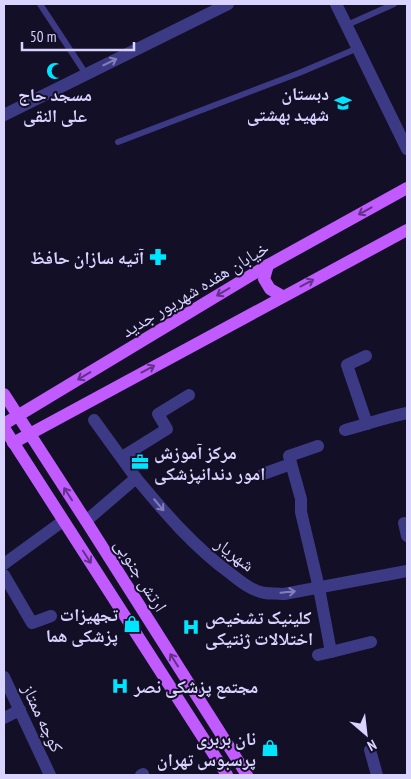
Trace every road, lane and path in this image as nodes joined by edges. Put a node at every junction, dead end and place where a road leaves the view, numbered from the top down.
1 (40, 4) edge
2 (228, 4) edge
3 (336, 4) edge
4 (394, 4) edge
5 (347, 25) junction
6 (358, 48) junction
7 (86, 74) junction
8 (4, 115) edge
9 (118, 142) dead end
10 (407, 149) edge
11 (407, 188) edge
12 (407, 230) edge
13 (268, 264) junction
14 (282, 296) junction
15 (366, 356) dead end
16 (4, 394) edge
17 (189, 395) dead end
18 (407, 413) edge
19 (18, 416) junction
20 (94, 420) dead end
21 (367, 424) junction
22 (4, 426) edge
23 (344, 430) dead end
24 (29, 434) junction
25 (12, 442) junction
26 (318, 446) dead end
27 (122, 457) junction
28 (291, 464) junction
29 (263, 474) dead end
30 (136, 478) junction
31 (63, 521) junction
32 (86, 521) junction
33 (404, 523) dead end
34 (407, 536) edge
35 (4, 564) edge
36 (407, 571) edge
37 (4, 575) edge
38 (319, 588) junction
39 (51, 616) dead end
40 (371, 642) dead end
41 (331, 652) junction
42 (318, 655) dead end
43 (4, 677) edge
44 (20, 710) junction
45 (4, 718) edge
46 (370, 750) dead end
47 (50, 775) edge
48 (227, 775) edge
49 (247, 775) edge
50 (377, 775) edge

1 - 7 lane
7 -> 2 street
3 - 5 street
4 - 5 lane
5 - 6 street
6 - 9 lane
6 - 10 street
7 - 8 street
11 -> 13 main road, خیابان هفده شهریور جدید
14 -> 12 main road
13 - 14 main road
13 -> 19 main road, خیابان هفده شهریور جدید
24 -> 14 main road
15 - 21 street
16 - 19 main road, ارتش جنوبی
17 - 27 street
18 - 21 street
19 - 22 main road, خیابان هفده شهریور جدید
19 - 24 main road, ارتش جنوبی
20 - 27 street, شهریار
21 - 23 street
22 - 25 main road, ارتش جنوبی
24 - 25 main road
32 -> 24 main road, ارتش جنوبی
25 - 31 main road, ارتش جنوبی
26 - 28 street
27 - 30 street, شهریار
28 - 29 street
28 - 38 street
30 - 32 street
30 -> 38 street, شهریار
31 - 35 street
31 -> 48 main road, ارتش جنوبی
49 -> 32 main road, ارتش جنوبی
33 - 34 street
36 - 38 street, شهریار
37 - 39 street
38 - 41 street
40 - 41 street
41 - 42 street
43 - 44 street, کوچه ممتاز
44 - 45 street
44 - 47 street, کوچه ممتاز
46 - 50 street

